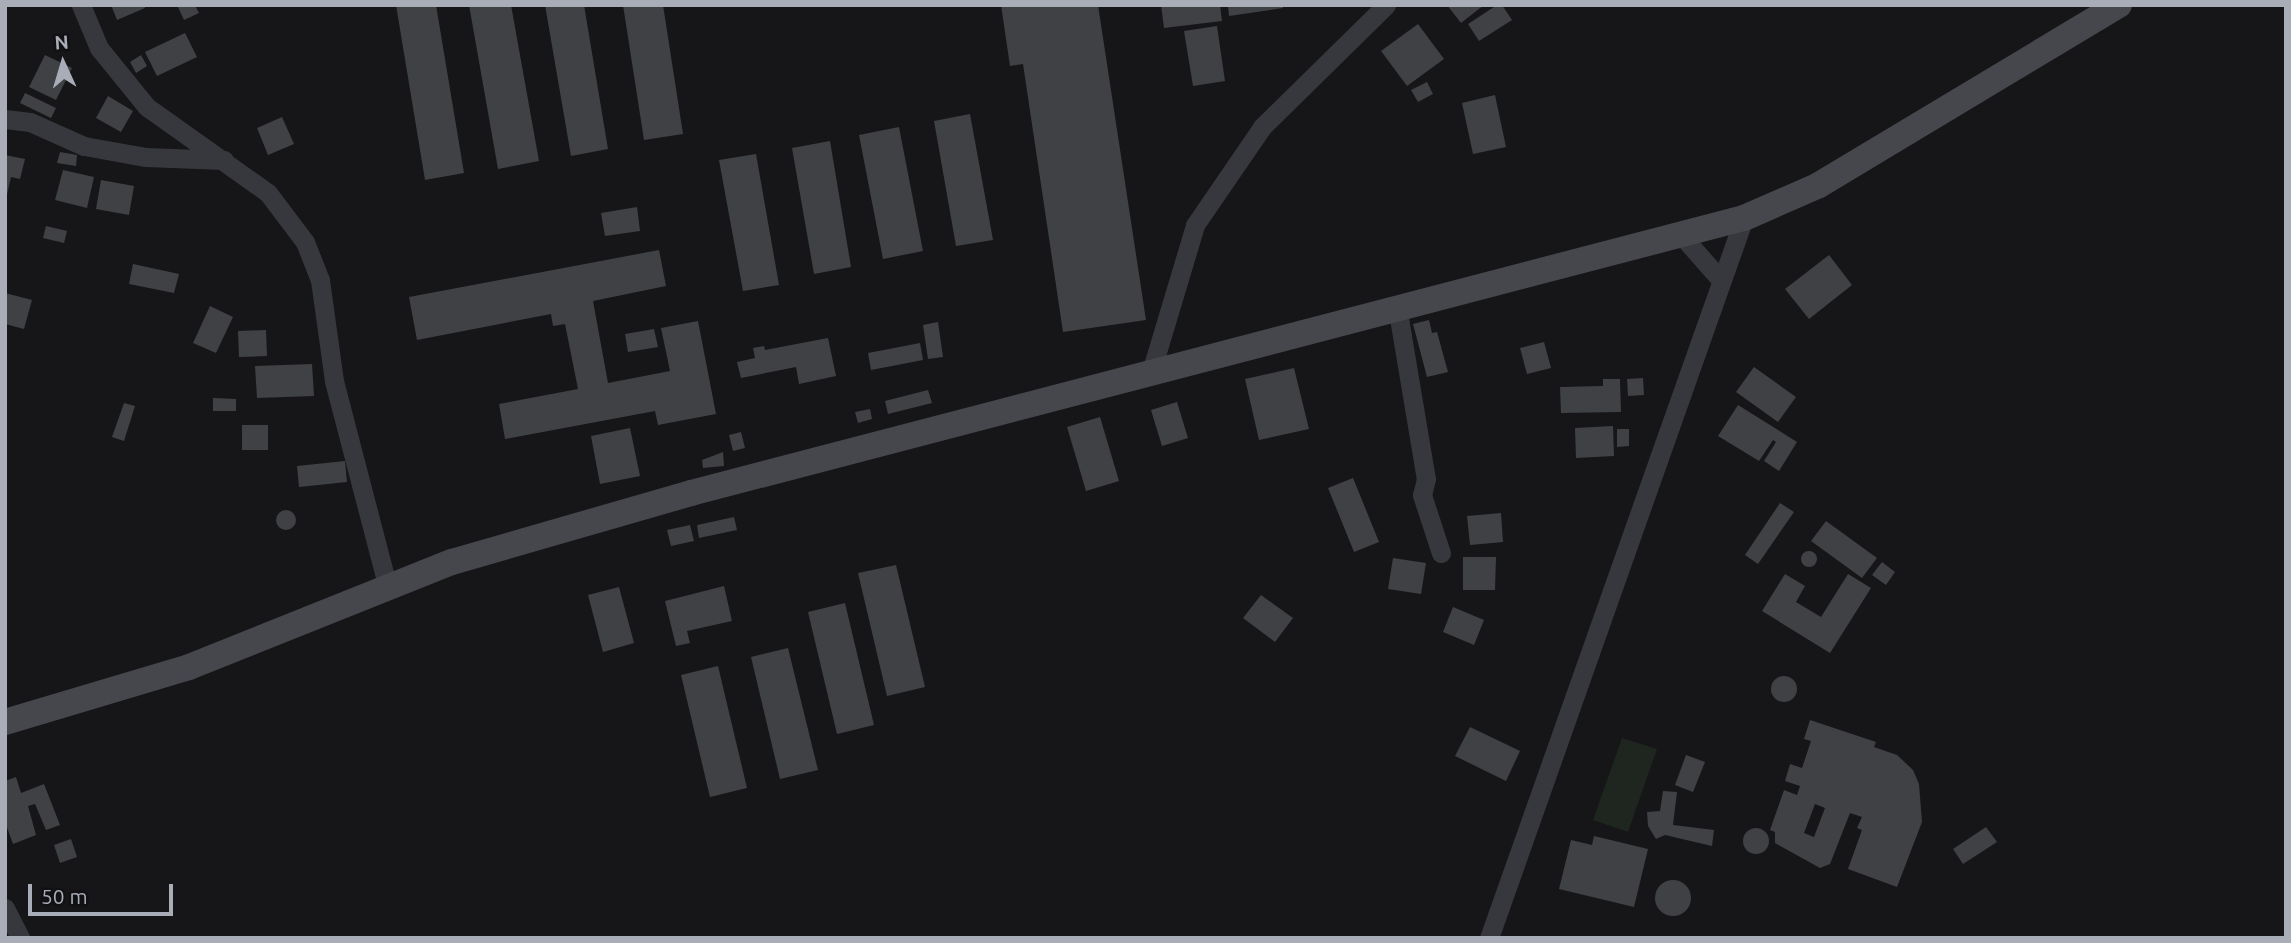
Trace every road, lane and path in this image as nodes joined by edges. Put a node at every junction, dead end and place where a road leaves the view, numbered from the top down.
1 (81, 5) edge
2 (1386, 5) edge
3 (2119, 5) edge
4 (5, 119) edge
5 (224, 160) junction
6 (1744, 218) junction
7 (1683, 237) junction
8 (1720, 278) junction
9 (1398, 312) junction
10 (1151, 372) junction
11 (1441, 553) dead end
12 (387, 584) junction
13 (5, 722) edge
14 (5, 908) edge
15 (20, 938) edge
16 (1489, 938) edge

1 - 5 street
2 - 10 street
3 - 6 main road
4 - 5 street
5 - 12 street
6 - 7 main road
6 - 8 street
7 - 8 street
7 - 9 main road
8 - 16 street
9 - 10 main road
9 - 11 street
10 - 12 main road
12 - 13 main road
14 - 15 street

